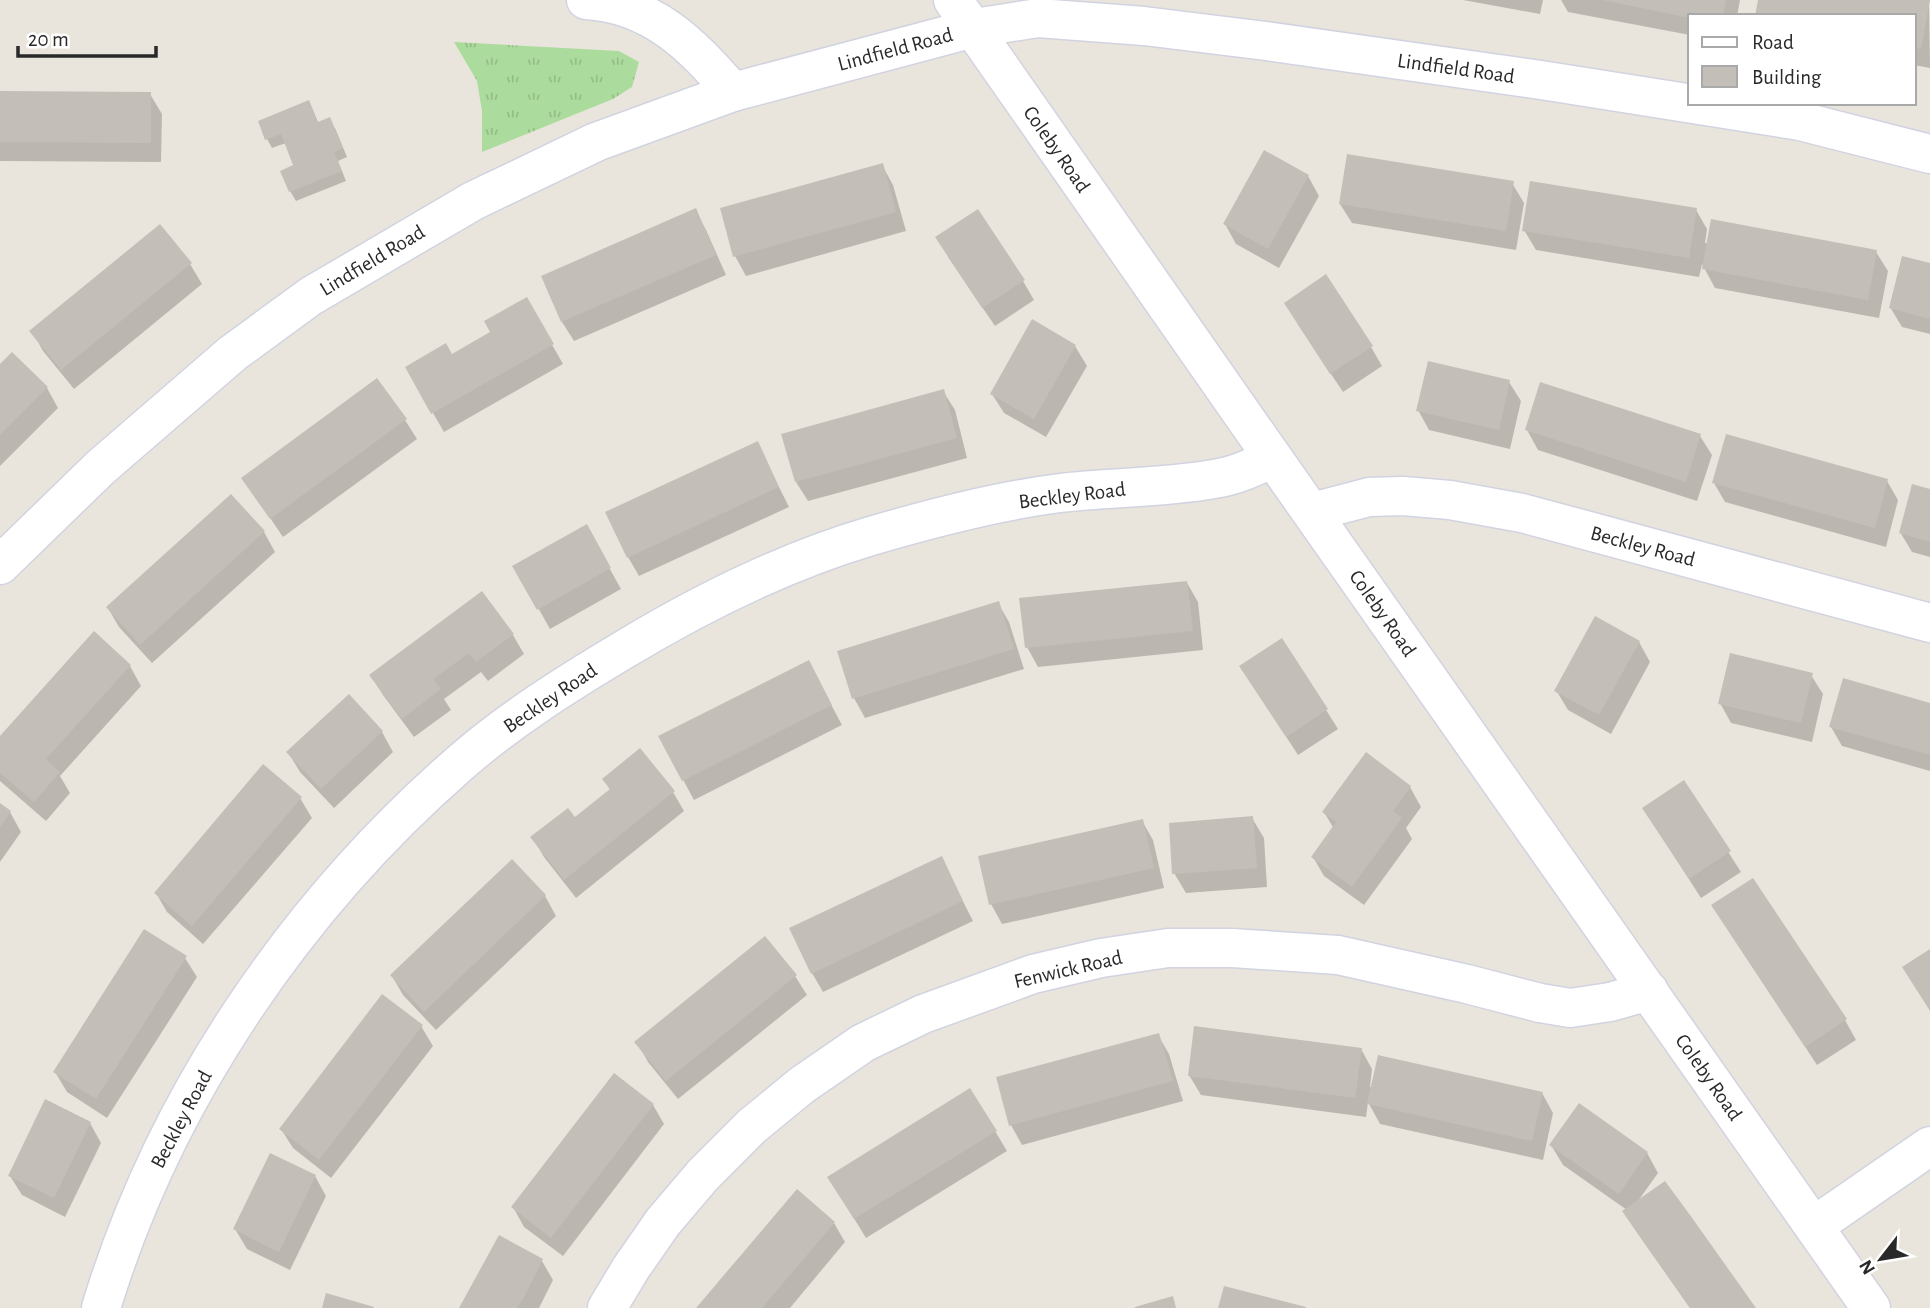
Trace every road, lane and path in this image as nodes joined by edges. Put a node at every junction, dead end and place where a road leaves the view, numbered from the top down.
1 (586, 0) edge
2 (963, 14) edge
3 (733, 92) junction
4 (1688, 104) edge
5 (1693, 105) edge
6 (1930, 153) edge
7 (1273, 458) junction
8 (1312, 512) junction
9 (0, 565) edge
10 (1930, 623) edge
11 (1649, 991) junction
12 (1930, 1146) edge
13 (1814, 1226) junction
14 (101, 1308) edge
15 (607, 1308) edge
16 (1871, 1308) edge

1 - 3 street
2 - 3 street, Lindfield Road
2 - 4 street, Lindfield Road
2 - 7 street, Coleby Road
3 - 9 street, Lindfield Road
5 - 6 street, Lindfield Road
7 - 8 street, Coleby Road
7 - 14 street, Beckley Road
8 - 10 street, Beckley Road
8 - 11 street, Coleby Road
11 - 13 street, Coleby Road
11 - 15 street, Fenwick Road
12 - 13 street
13 - 16 street, Coleby Road

